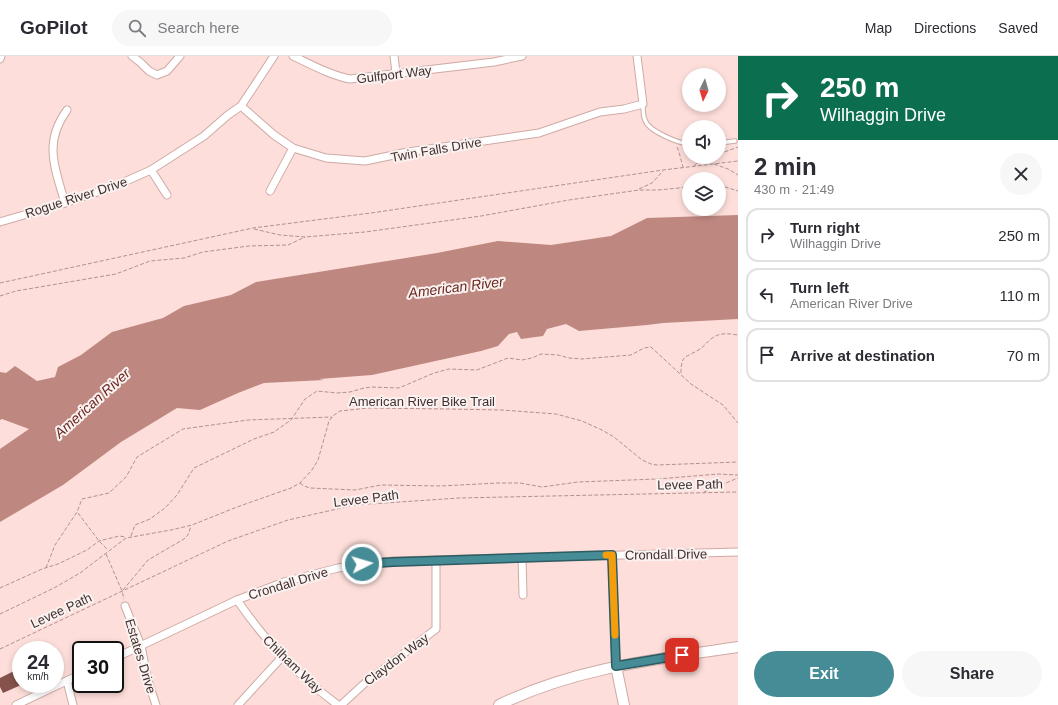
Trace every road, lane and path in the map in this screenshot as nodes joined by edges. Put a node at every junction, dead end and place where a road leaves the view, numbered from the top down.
1 (1, 56) edge
2 (132, 56) edge
3 (180, 56) edge
4 (274, 56) edge
5 (293, 56) edge
6 (394, 56) edge
7 (522, 56) edge
8 (637, 56) edge
9 (0, 59) edge
10 (396, 73) junction
11 (643, 104) junction
12 (240, 106) junction
13 (67, 110) dead end
14 (735, 141) dead end
15 (682, 142) edge
16 (726, 142) edge
17 (675, 145) dead end
18 (738, 147) edge
19 (293, 148) junction
20 (726, 151) edge
21 (738, 161) edge
22 (726, 162) edge
23 (695, 164) edge
24 (713, 164) joint
25 (693, 166) junction
26 (683, 168) junction
27 (151, 170) junction
28 (663, 170) junction
29 (738, 175) edge
30 (682, 188) edge
31 (726, 188) edge
32 (639, 190) junction
33 (270, 191) dead end
34 (738, 192) edge
35 (167, 195) dead end
36 (65, 204) junction
37 (0, 222) edge
38 (254, 228) junction
39 (306, 237) junction
40 (0, 283) edge
41 (0, 296) edge
42 (738, 335) edge
43 (681, 374) junction
44 (332, 417) junction
45 (291, 420) junction
46 (738, 423) edge
47 (738, 462) edge
48 (738, 475) edge
49 (738, 478) edge
50 (300, 483) junction
51 (703, 492) junction
52 (738, 492) edge
53 (77, 512) junction
54 (192, 525) junction
55 (131, 536) junction
56 (126, 538) junction
57 (99, 541) junction
58 (109, 551) junction
59 (738, 552) edge
60 (106, 553) junction
61 (612, 555) junction
62 (522, 558) junction
63 (436, 560) junction
64 (46, 568) junction
65 (0, 588) edge
66 (122, 591) junction
67 (523, 595) dead end
68 (237, 600) junction
69 (125, 606) joint
70 (0, 614) edge
71 (140, 646) junction
72 (738, 647) edge
73 (0, 649) edge
74 (124, 654) edge
75 (282, 657) junction
76 (616, 666) junction
77 (72, 678) edge
78 (67, 681) junction
79 (16, 705) edge
80 (73, 705) edge
81 (156, 705) edge
82 (238, 705) edge
83 (338, 705) edge
84 (341, 705) edge
85 (499, 705) edge
86 (624, 705) edge

1 - 9 street
2 - 3 street
4 - 12 street, Rogue River Drive
5 - 10 street, Gulfport Way
6 - 10 street
7 - 10 street, Gulfport Way
8 - 11 street
11 - 15 lane
11 - 19 street, Twin Falls Drive
12 - 19 street, Twin Falls Drive
12 - 27 street, Rogue River Drive
13 - 36 street
14 - 16 lane
17 - 26 path
18 - 20 path
19 - 33 street
21 - 22 path
23 - 25 path
24 - 25 path
24 - 29 path
25 - 26 path
26 - 28 path
27 - 35 street
27 - 36 street, Rogue River Drive
28 - 32 path
28 - 38 path
30 - 32 path
31 - 34 path
32 - 39 path
36 - 37 street, Rogue River Drive
38 - 39 path
38 - 40 path
39 - 41 path
42 - 43 path
43 - 45 path
43 - 46 path
44 - 45 path
44 - 47 path, American River Bike Trail
44 - 50 path, American River Bike Trail
45 - 53 path
45 - 55 path
48 - 50 path
49 - 51 path
50 - 54 path, American River Bike Trail
51 - 52 path, Levee Path
51 - 66 path, Levee Path
53 - 57 path
53 - 64 path
54 - 55 path, American River Bike Trail
54 - 66 path
55 - 56 path, American River Bike Trail
56 - 57 path
56 - 58 path, American River Bike Trail
57 - 58 path
57 - 64 path
58 - 60 path, American River Bike Trail
59 - 61 street, Crondall Drive
60 - 66 path
60 - 70 path, American River Bike Trail
61 - 62 street, Crondall Drive
61 - 76 street
62 - 63 street, Crondall Drive
62 - 67 street
63 - 68 street, Crondall Drive
63 - 84 street, Claydon Way
64 - 65 path
66 - 69 path
66 - 73 path, Levee Path
68 - 71 street, Crondall Drive
68 - 75 street, Chilham Way
69 - 71 street, Estates Drive
71 - 74 street, Crondall Drive
71 - 81 street, Estates Drive
72 - 76 street
75 - 82 street
75 - 83 street, Chilham Way
76 - 85 street
76 - 86 street
77 - 78 street
78 - 79 street
78 - 80 street

